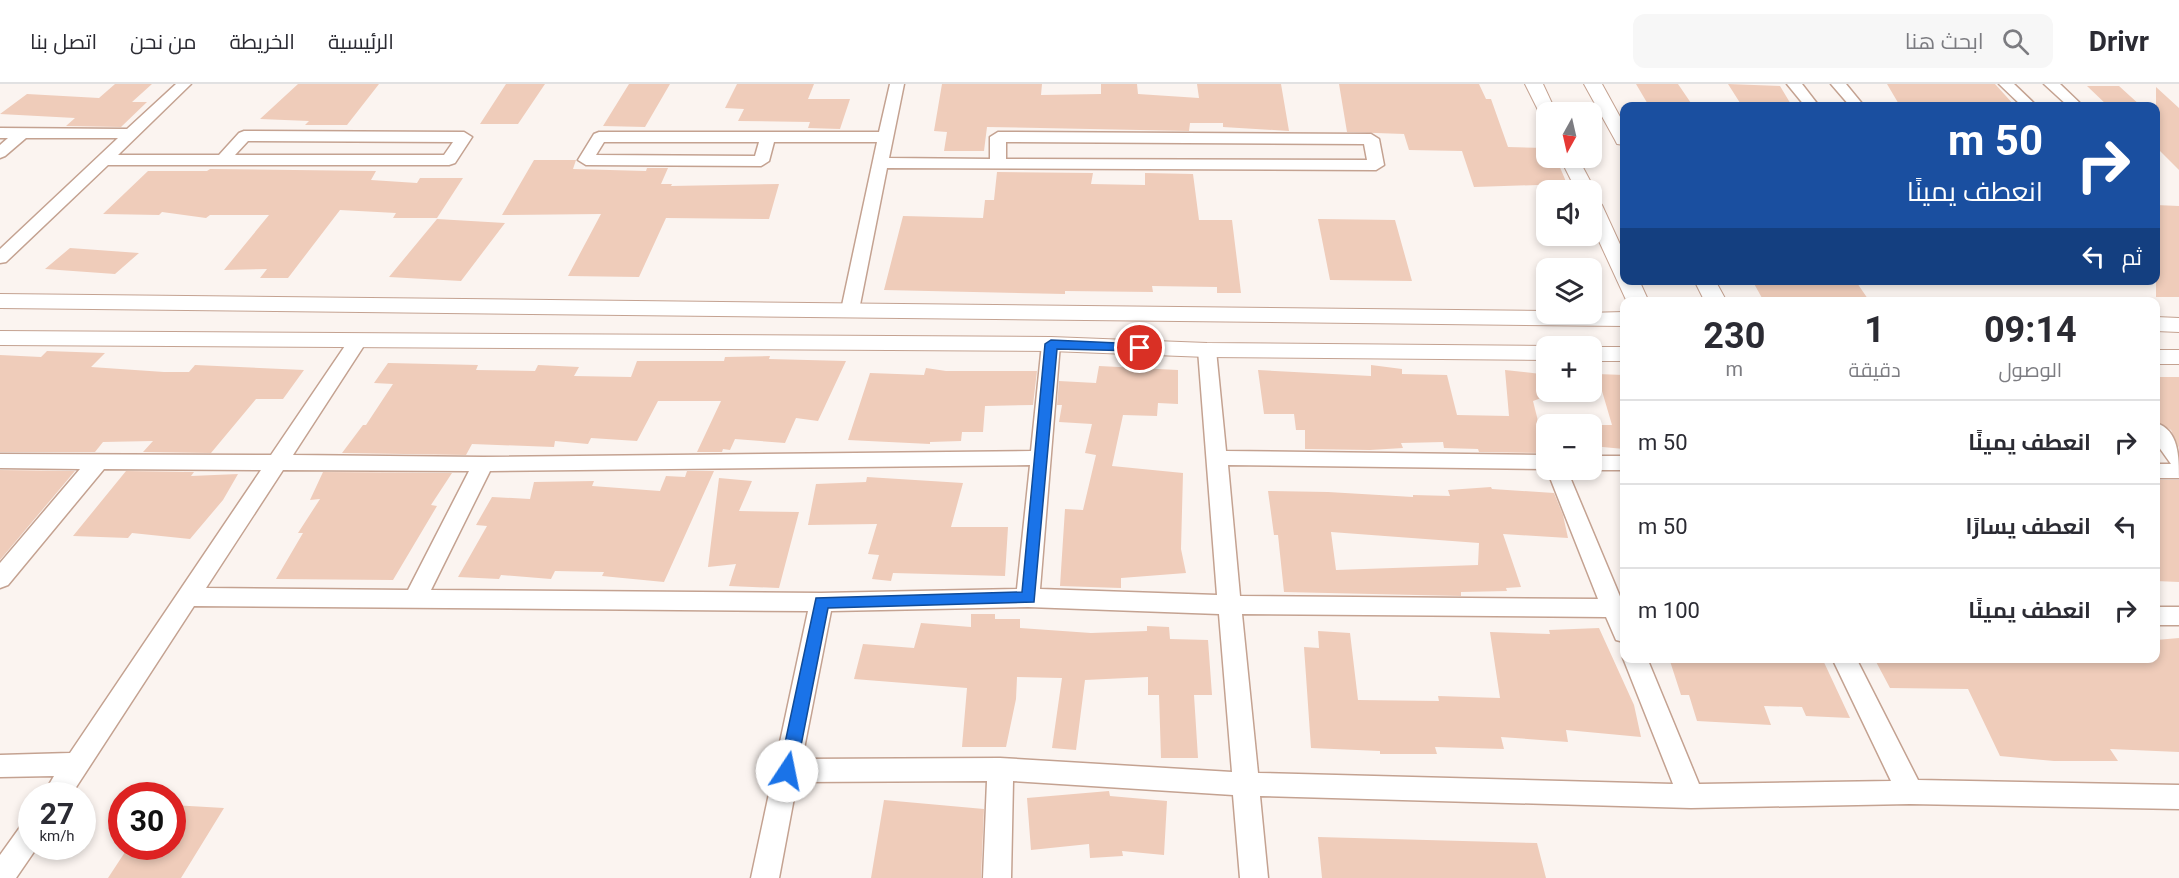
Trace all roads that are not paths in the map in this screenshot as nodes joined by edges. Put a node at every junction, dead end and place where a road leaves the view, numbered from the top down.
1 (184, 84) edge
2 (897, 84) edge
3 (1534, 84) edge
4 (1593, 84) edge
5 (1794, 84) edge
6 (1838, 84) edge
7 (2006, 84) edge
8 (2051, 84) edge
9 (1542, 102) edge
10 (1809, 102) edge
11 (1854, 102) edge
12 (2026, 102) edge
13 (2071, 102) edge
14 (0, 133) edge
15 (1620, 133) edge
16 (21, 134) junction
17 (131, 134) junction
18 (768, 137) junction
19 (886, 137) junction
20 (0, 153) edge
21 (104, 160) junction
22 (223, 160) junction
23 (881, 163) junction
24 (998, 163) junction
25 (1602, 227) edge
26 (0, 258) edge
27 (1620, 265) edge
28 (0, 301) edge
29 (850, 310) junction
30 (1620, 319) edge
31 (2160, 324) edge
32 (2179, 325) edge
33 (0, 338) edge
34 (358, 341) junction
35 (1051, 344) junction
36 (1207, 350) junction
37 (1536, 353) edge
38 (1602, 354) edge
39 (1620, 354) edge
40 (2160, 357) edge
41 (2179, 357) edge
42 (2160, 435) edge
43 (1041, 458) junction
44 (1217, 458) junction
45 (2179, 459) edge
46 (0, 461) edge
47 (98, 462) junction
48 (1536, 462) edge
49 (278, 463) junction
50 (1602, 463) edge
51 (483, 464) junction
52 (1620, 464) edge
53 (2160, 471) edge
54 (2179, 471) edge
55 (1561, 480) edge
56 (0, 579) edge
57 (188, 597) junction
58 (1029, 598) junction
59 (415, 599) junction
60 (821, 602) junction
61 (1230, 605) junction
62 (1614, 608) junction
63 (2160, 616) edge
64 (2179, 616) edge
65 (1620, 623) edge
66 (1637, 663) edge
67 (1846, 663) edge
68 (77, 764) junction
69 (0, 766) edge
70 (1000, 769) junction
71 (787, 771) junction
72 (65, 782) edge
73 (1245, 784) junction
74 (1910, 792) junction
75 (1691, 796) junction
76 (2179, 797) edge
77 (18, 852) edge
78 (0, 878) edge
79 (765, 878) edge
80 (997, 878) edge
81 (1254, 878) edge

1 - 17 street
2 - 19 street
3 - 9 street
4 - 15 street
5 - 10 street
6 - 11 street
7 - 12 street
8 - 13 street
14 - 16 street
16 - 17 street
16 - 20 street
17 - 21 street
18 - 18 street
18 - 19 street
19 - 23 street
21 - 22 street
21 - 26 street
22 - 22 street
23 - 24 street
23 - 29 street
24 - 24 street
25 - 27 street
28 - 29 street
29 - 30 street
31 - 32 street
33 - 34 street
34 - 35 street
34 - 49 street
35 - 36 street
35 - 43 street
36 - 37 street
36 - 44 street
38 - 39 street
40 - 41 street
42 - 45 street
43 - 51 street
43 - 58 street
44 - 48 street
44 - 61 street
46 - 47 street
47 - 49 street
47 - 56 street
49 - 51 street
49 - 57 street
50 - 52 street
51 - 59 street
53 - 54 street
55 - 62 street
57 - 59 street
57 - 68 street
58 - 60 street
58 - 61 street
59 - 60 street
60 - 71 street
61 - 62 street
61 - 73 street
62 - 65 street
63 - 64 street
66 - 75 street
67 - 74 street
68 - 69 street
68 - 72 street
70 - 71 street
70 - 73 street
70 - 80 street
71 - 79 street
73 - 75 street
73 - 81 street
74 - 75 street
74 - 76 street
77 - 78 street

